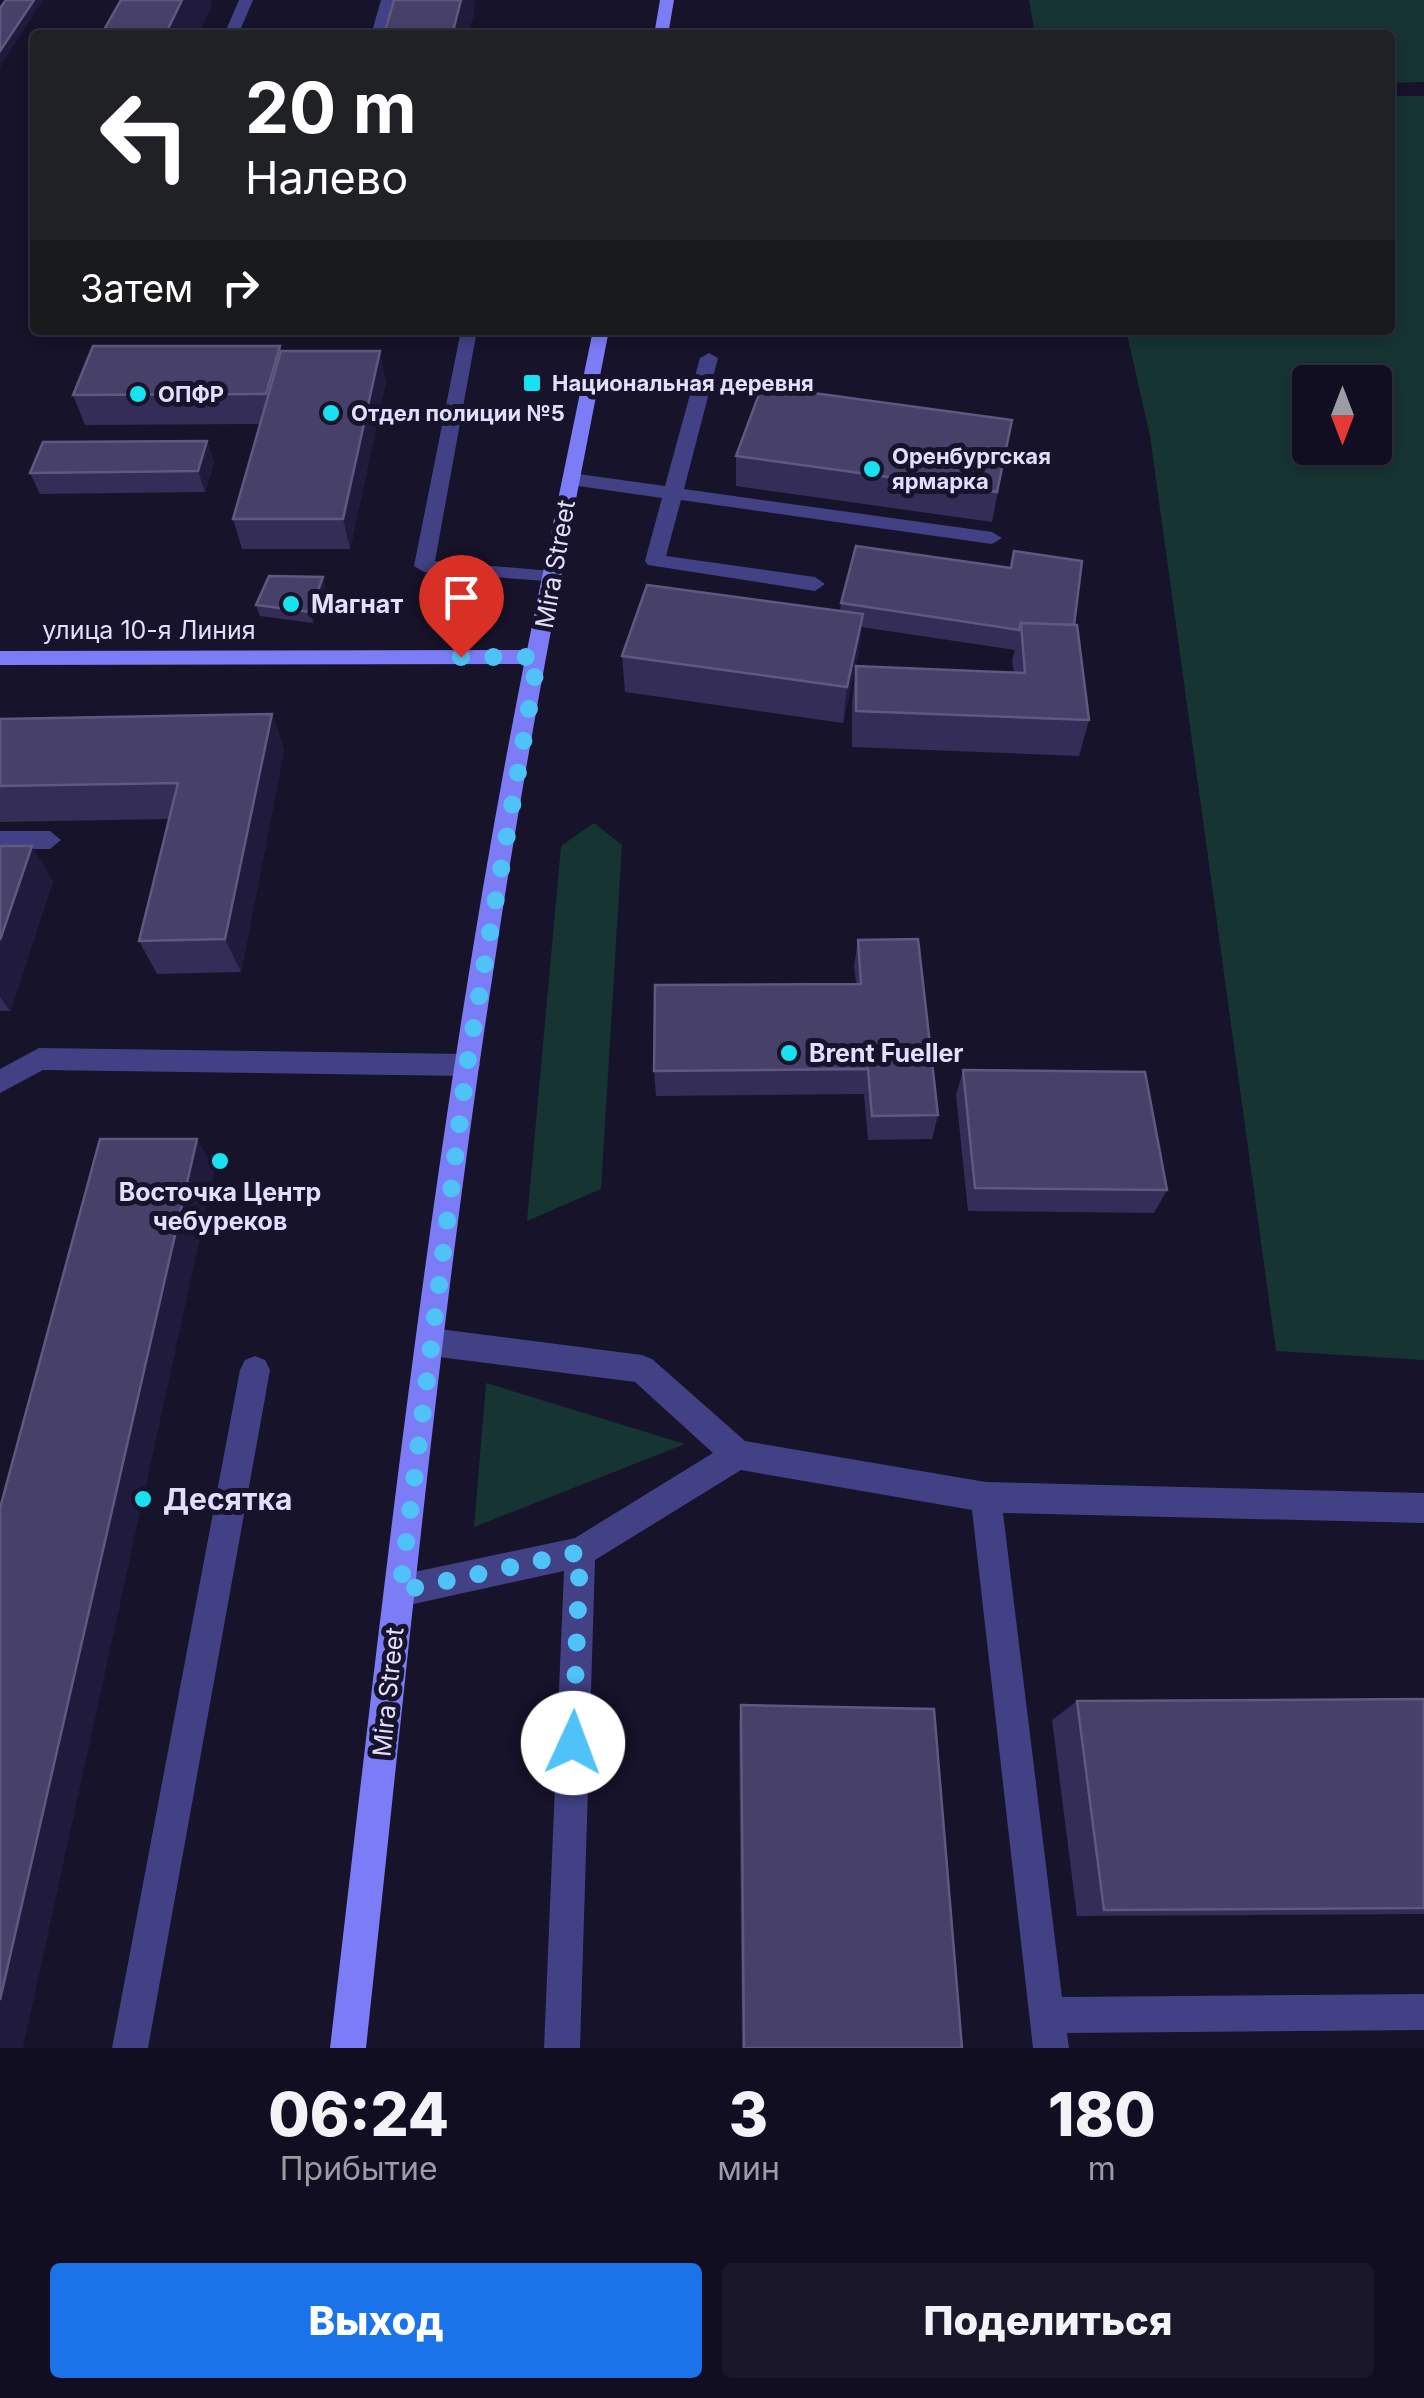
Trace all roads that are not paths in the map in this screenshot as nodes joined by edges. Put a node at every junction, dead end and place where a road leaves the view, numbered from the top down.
1 (246, 0) edge
2 (388, 0) edge
3 (668, 0) edge
4 (233, 30) edge
5 (379, 30) edge
6 (662, 30) edge
7 (468, 335) edge
8 (601, 335) edge
9 (709, 358) dead end
10 (571, 479) junction
11 (674, 492) junction
12 (992, 538) dead end
13 (552, 577) junction
14 (815, 584) dead end
15 (538, 657) junction
16 (0, 658) edge
17 (0, 840) edge
18 (50, 840) dead end
19 (467, 1065) junction
20 (0, 1082) edge
21 (430, 1342) junction
22 (255, 1370) dead end
23 (738, 1455) junction
24 (986, 1497) junction
25 (1424, 1508) edge
26 (580, 1552) junction
27 (400, 1591) junction
28 (1424, 2012) edge
29 (1048, 2031) edge
30 (130, 2048) edge
31 (348, 2048) edge
32 (562, 2048) edge

1 - 4 lane
2 - 5 lane
3 - 6 main road
7 - 13 lane
8 - 10 main road, Mira Street
9 - 11 lane
10 - 11 lane
10 - 13 main road, Mira Street
11 - 12 lane
11 - 14 lane
13 - 15 main road, Mira Street
15 - 16 main road, улица 10-я Линия
15 - 19 main road, Mira Street
17 - 18 lane
19 - 20 lane
19 - 21 main road, Mira Street
21 - 23 lane
21 - 27 main road, Mira Street
22 - 30 lane
23 - 24 lane
23 - 26 lane
24 - 25 lane
24 - 29 lane
26 - 27 lane
26 - 32 lane
27 - 31 main road, Mira Street
28 - 29 lane

